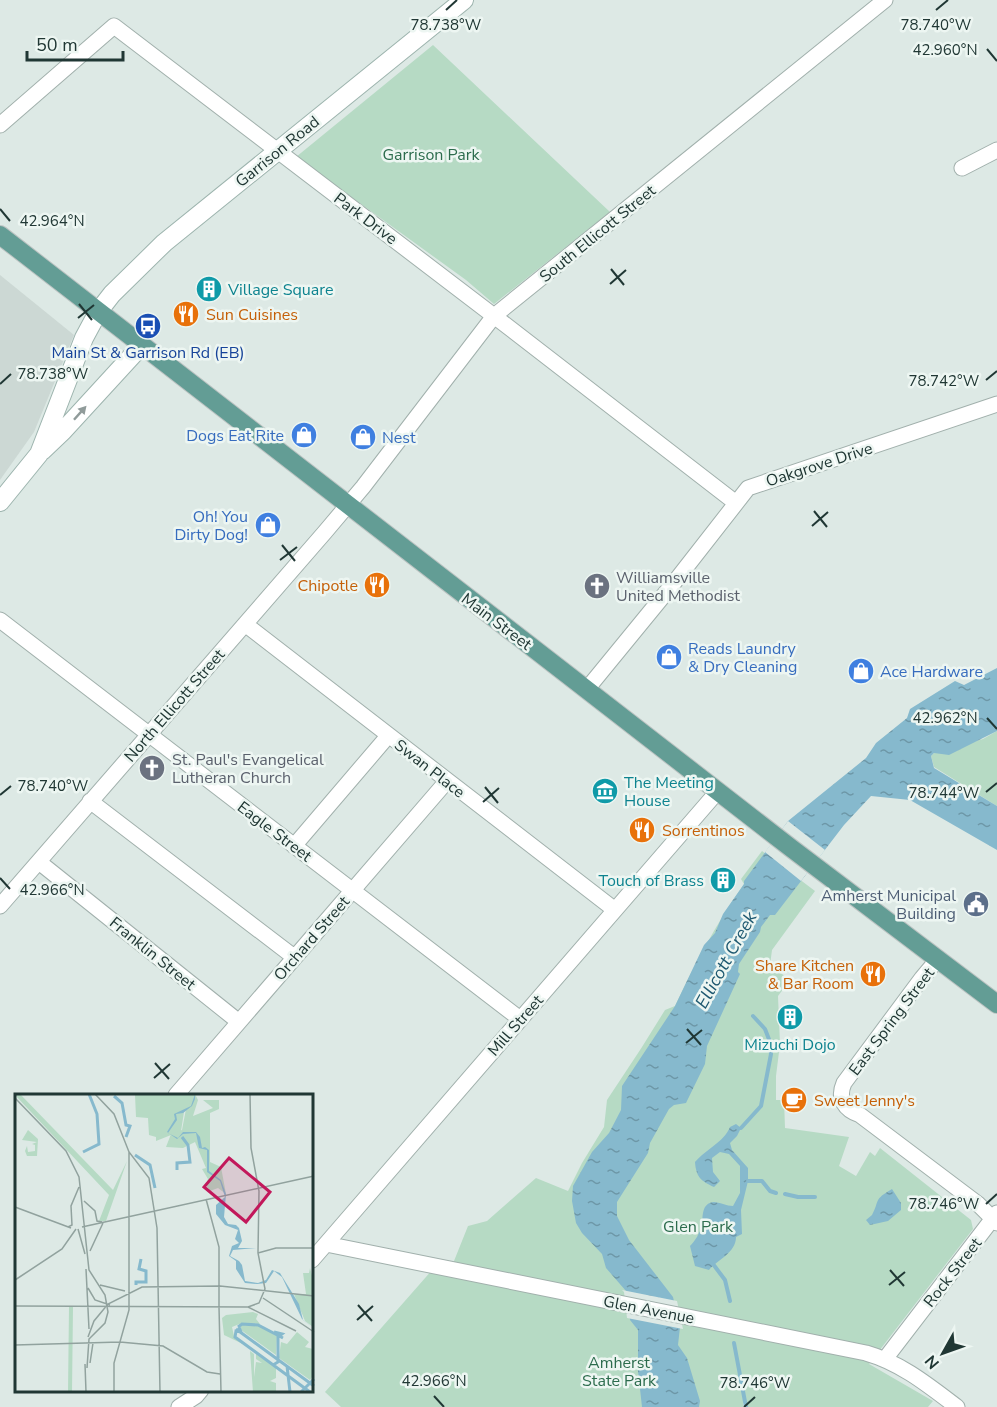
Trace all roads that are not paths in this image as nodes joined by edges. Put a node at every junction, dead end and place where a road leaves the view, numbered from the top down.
1 (464, 0) edge
2 (885, 0) edge
3 (0, 125) edge
4 (997, 150) edge
5 (277, 151) junction
6 (962, 168) dead end
7 (0, 235) edge
8 (98, 312) junction
9 (494, 316) junction
10 (141, 346) junction
11 (997, 404) edge
12 (39, 454) junction
13 (0, 502) edge
14 (736, 503) junction
15 (347, 506) junction
16 (0, 621) edge
17 (244, 624) junction
18 (587, 689) junction
19 (148, 734) junction
20 (388, 736) junction
21 (447, 781) junction
22 (718, 791) junction
23 (90, 801) junction
24 (294, 846) junction
25 (39, 862) junction
26 (352, 890) junction
27 (0, 906) edge
28 (615, 910) junction
29 (294, 957) junction
30 (938, 959) junction
31 (997, 1004) edge
32 (520, 1019) junction
33 (239, 1022) junction
34 (177, 1094) edge
35 (996, 1219) edge
36 (326, 1244) junction
37 (314, 1258) edge
38 (885, 1359) junction
39 (199, 1392) edge
40 (179, 1407) edge
41 (957, 1407) edge

1 - 5 street, Garrison Road
2 - 9 street, South Ellicott Street
3 - 5 street, Park Drive
4 - 6 street
5 - 8 street, Garrison Road
5 - 9 street, Park Drive
7 - 8 main road, Main Street
8 - 10 main road, Main Street
8 - 12 street, Garrison Road
9 - 14 street, Park Drive
9 - 15 street, South Ellicott Street
12 -> 10 street
10 - 15 main road, Main Street
11 - 14 street, Oakgrove Drive
12 - 13 street
14 - 18 street, Oakgrove Drive
15 - 17 street, North Ellicott Street
15 - 18 main road, Main Street
16 - 19 street, Eagle Street
17 - 19 street, North Ellicott Street
17 - 20 street, Swan Place
18 - 22 main road, Main Street
19 - 23 street, North Ellicott Street
19 - 24 street, Eagle Street
20 - 21 street, Swan Place
20 - 24 street
21 - 26 street, Orchard Street
21 - 28 street, Swan Place
22 - 28 street, Mill Street
22 - 30 main road, Main Street
23 - 25 street, North Ellicott Street
23 - 29 street
24 - 26 street, Eagle Street
25 - 27 street, North Ellicott Street
25 - 33 street, Franklin Street
26 - 29 street, Orchard Street
26 - 32 street, Eagle Street
28 - 32 street, Mill Street
29 - 33 street, Orchard Street
30 - 31 main road, Main Street
30 - 35 street, East Spring Street
32 - 36 street, Mill Street
33 - 34 street, Orchard Street
35 - 38 street, Rock Street
36 - 37 street, Mill Street
36 - 38 street, Glen Avenue
38 - 41 street, Glen Avenue
39 - 40 street

